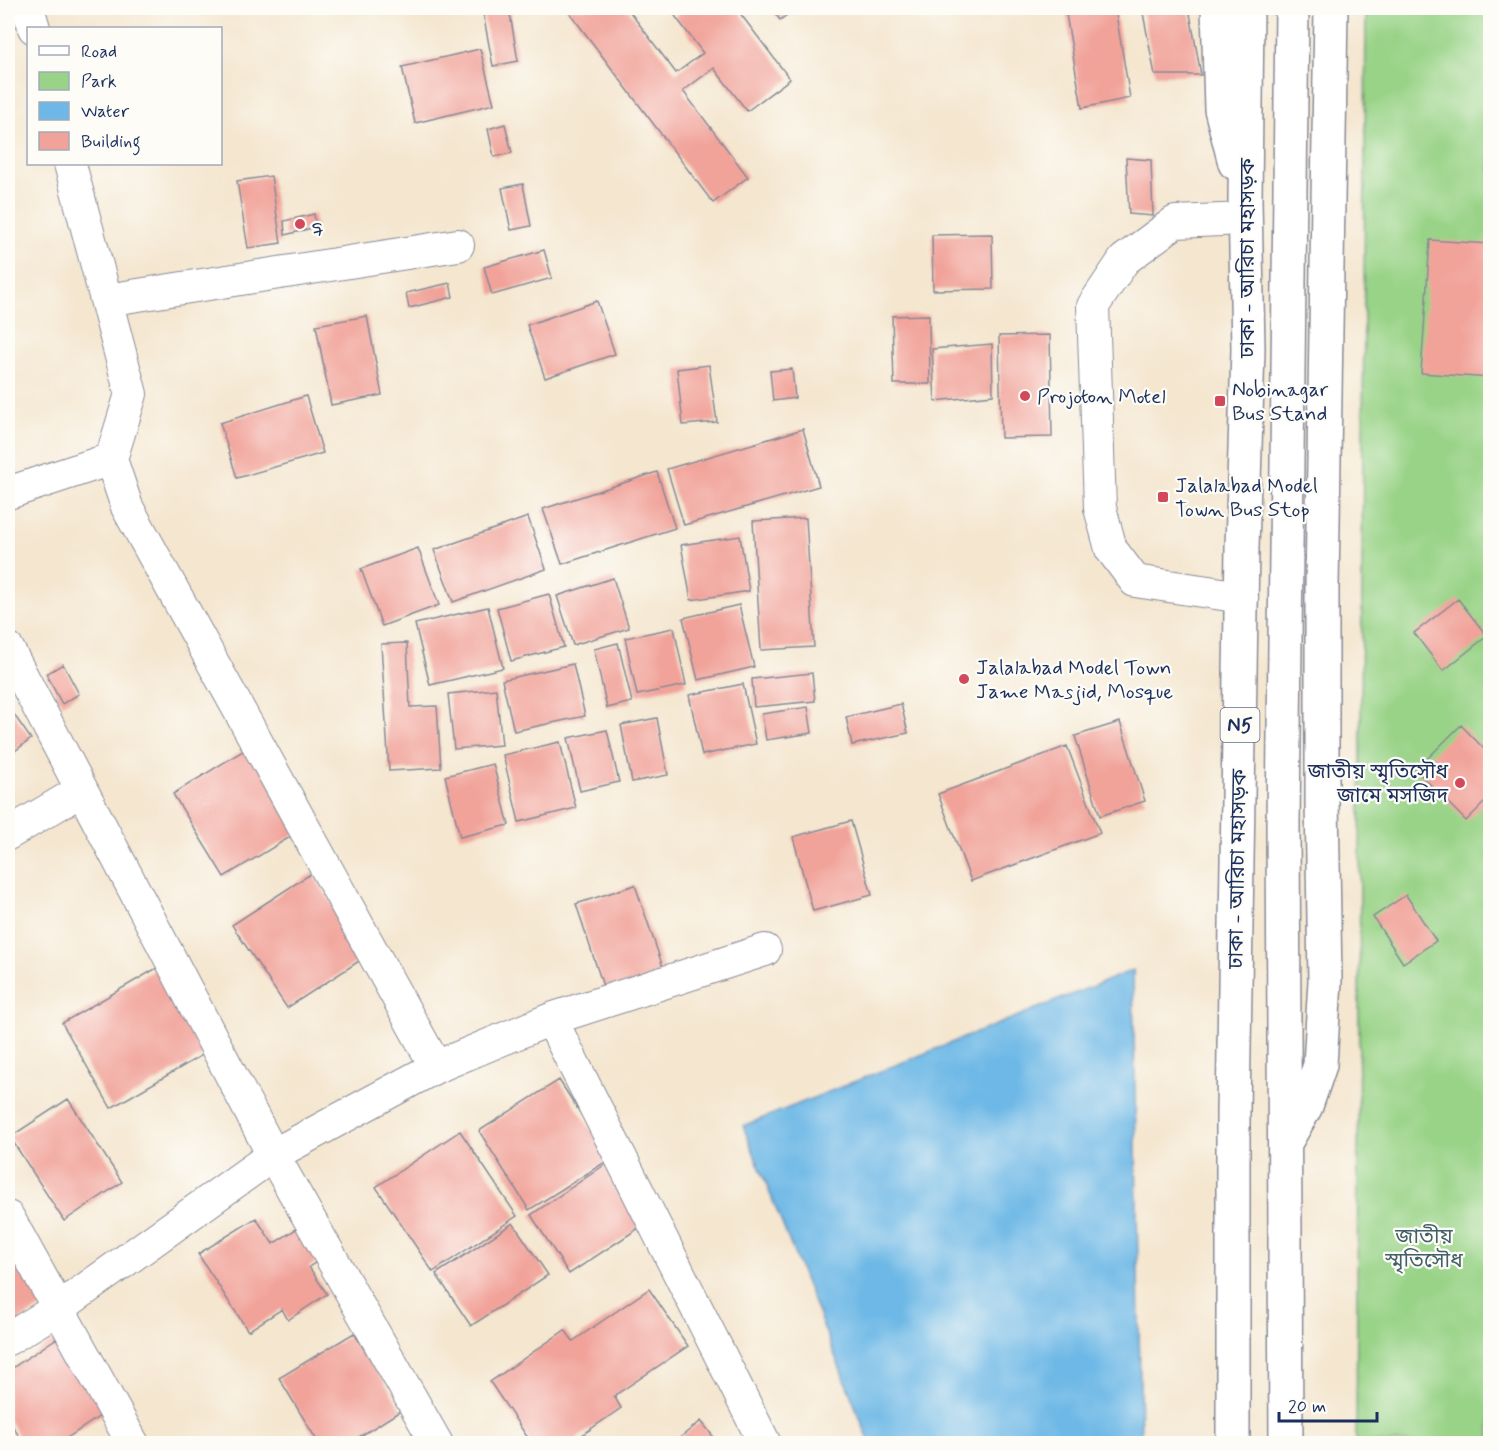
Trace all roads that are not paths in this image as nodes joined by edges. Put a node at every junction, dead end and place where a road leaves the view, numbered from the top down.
1 (28, 8) edge
2 (1218, 8) edge
3 (1247, 8) edge
4 (1292, 8) edge
5 (1331, 8) edge
6 (34, 27) edge
7 (70, 165) edge
8 (1245, 209) junction
9 (458, 245) dead end
10 (106, 300) junction
11 (111, 459) junction
12 (8, 494) edge
13 (1242, 597) junction
14 (8, 649) edge
15 (82, 790) junction
16 (8, 834) edge
17 (765, 950) dead end
18 (551, 1019) junction
19 (436, 1067) junction
20 (1285, 1142) junction
21 (273, 1155) junction
22 (8, 1217) edge
23 (59, 1308) junction
24 (8, 1339) edge
25 (134, 1443) edge
26 (437, 1443) edge
27 (765, 1443) edge
28 (1233, 1443) edge
29 (1286, 1443) edge

1 - 6 street
2 - 8 highway
3 - 8 highway, ঢাকা - আরিচা মহাসড়ক / N5
4 - 20 highway, N5
5 - 20 highway
7 - 10 street
8 - 13 highway, ঢাকা - আরিচা মহাসড়ক / N5
8 - 13 street
9 - 10 street
10 - 11 street
11 - 12 street
11 - 19 street
13 - 28 highway, ঢাকা - আরিচা মহাসড়ক / N5
14 - 15 street
15 - 16 street
15 - 21 street
17 - 18 street
18 - 19 street
18 - 27 street
19 - 21 street
20 - 29 highway, N5
21 - 23 street
21 - 26 street
22 - 23 street
23 - 24 street
23 - 25 street

